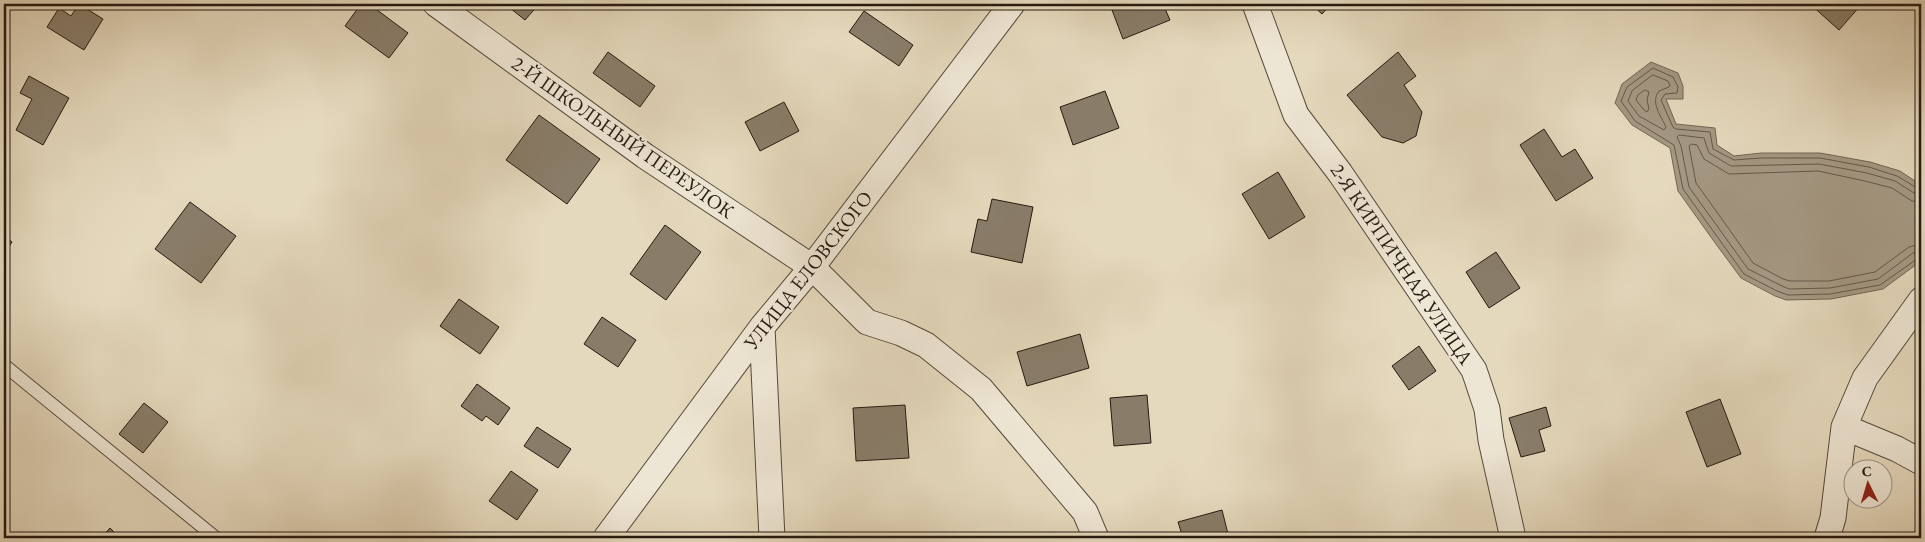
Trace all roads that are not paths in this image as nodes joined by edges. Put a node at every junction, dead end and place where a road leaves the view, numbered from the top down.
1 (436, 4) edge
2 (1012, 4) edge
3 (1255, 4) edge
4 (812, 267) junction
5 (1921, 300) edge
6 (762, 327) junction
7 (4, 364) edge
8 (1844, 427) junction
9 (1921, 462) edge
10 (216, 538) edge
11 (606, 538) edge
12 (772, 538) edge
13 (1096, 538) edge
14 (1513, 538) edge
15 (1827, 538) edge

1 - 4 street, 2-Й ШКОЛЬНЫЙ ПЕРЕУЛОК
2 - 4 street, УЛИЦА ЕЛОВСКОГО
3 - 14 street, 2-Я КИРПИЧНАЯ УЛИЦА
4 - 6 street, УЛИЦА ЕЛОВСКОГО
4 - 13 street, 2-Й ШКОЛЬНЫЙ ПЕРЕУЛОК
5 - 8 street
6 - 11 street, УЛИЦА ЕЛОВСКОГО
6 - 12 street
7 - 10 lane
8 - 9 street
8 - 15 street

